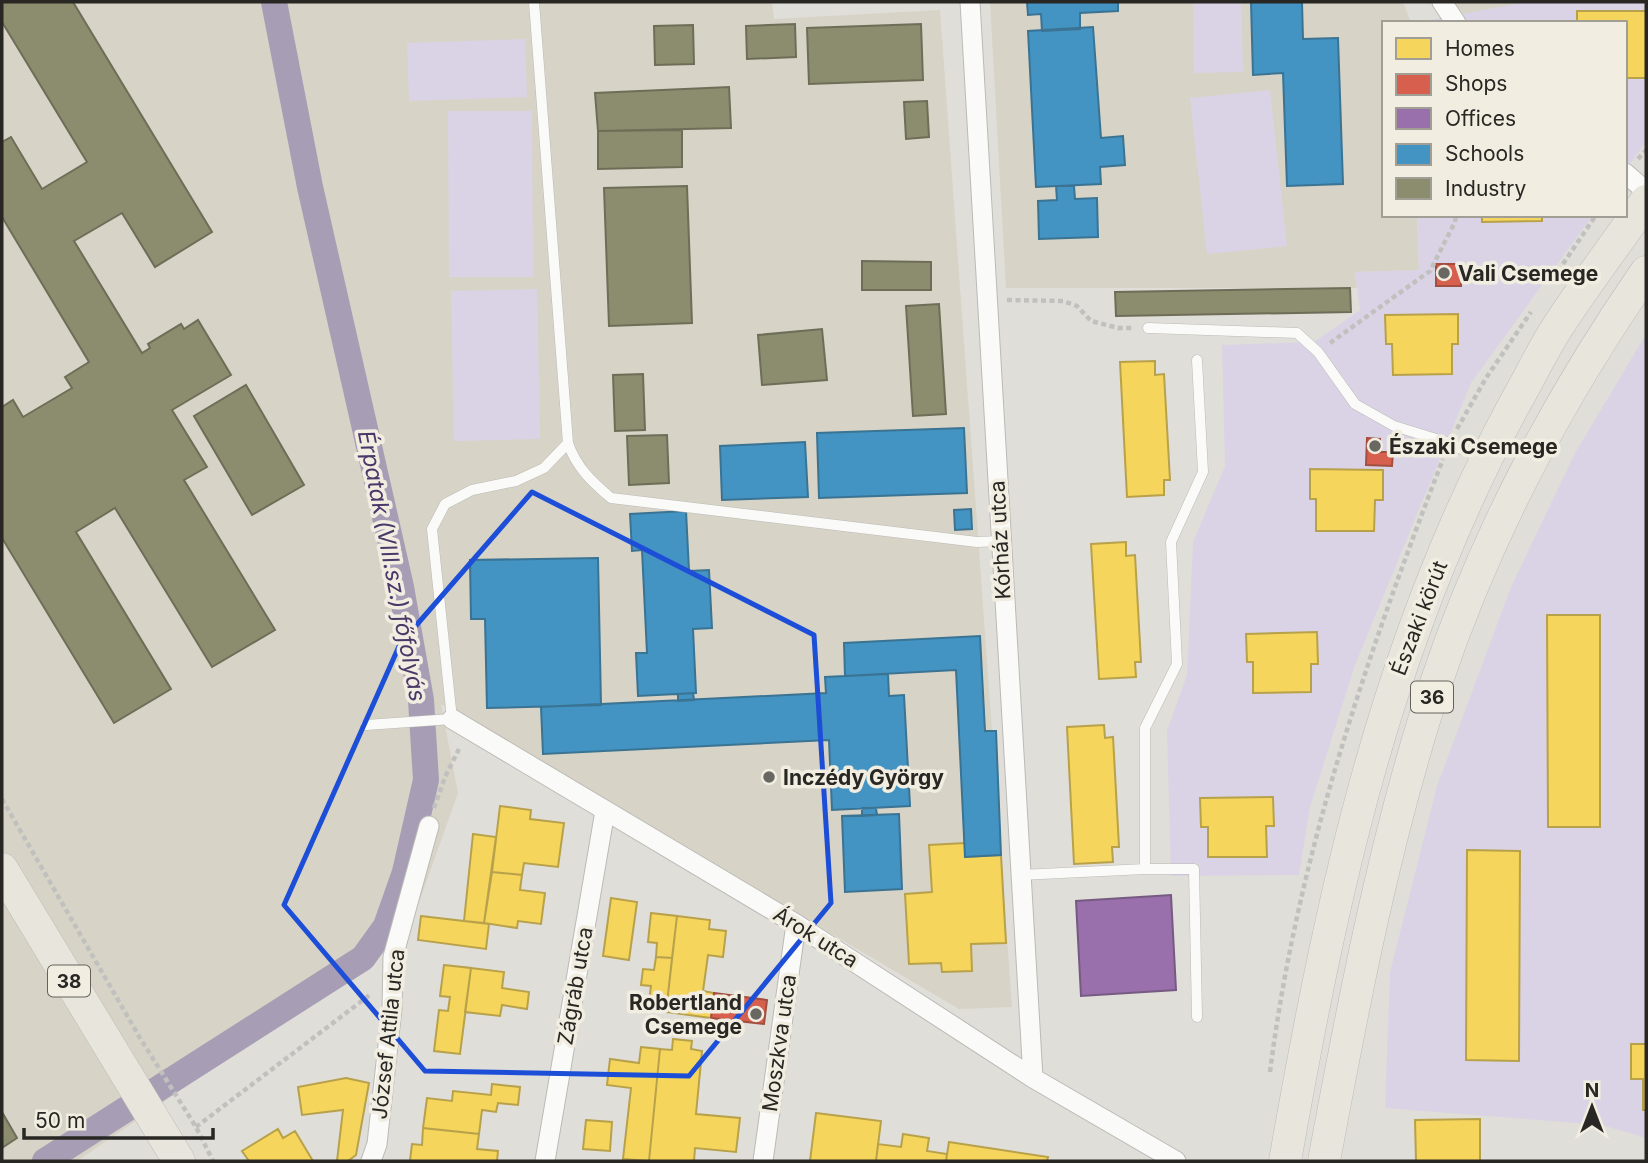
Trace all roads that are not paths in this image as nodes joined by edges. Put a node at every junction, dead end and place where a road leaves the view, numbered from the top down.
1 (534, 2) edge
2 (970, 2) edge
3 (1442, 2) edge
4 (1455, 21) edge
5 (1627, 175) edge
6 (1646, 191) edge
7 (1646, 201) edge
8 (1646, 272) edge
9 (1148, 328) road end
10 (1197, 360) dead end
11 (568, 443) junction
12 (1485, 460) junction
13 (1000, 541) junction
14 (452, 719) junction
15 (366, 725) dead end
16 (605, 811) junction
17 (429, 826) road end
18 (2, 869) edge
19 (1145, 869) junction
20 (1020, 875) junction
21 (796, 924) junction
22 (1197, 1017) dead end
23 (1033, 1078) junction
24 (178, 1161) edge
25 (371, 1161) edge
26 (545, 1161) edge
27 (762, 1161) edge
28 (1177, 1161) edge
29 (1285, 1161) edge
30 (1324, 1161) edge

1 - 11 lane
2 - 13 street, Kórház utca
3 - 4 street
5 - 6 street
7 - 12 main road, Északi körút / 36
8 - 30 main road, Északi körút / 36
9 - 12 lane
10 - 19 lane
11 - 13 lane
11 - 14 lane
12 - 29 main road, Északi körút / 36
13 - 20 street, Kórház utca
14 - 15 lane
14 - 16 street, Árok utca
16 - 21 street, Árok utca
16 - 26 street, Zágráb utca
17 - 25 street, József Attila utca
18 - 24 main road, 38
19 - 20 lane
19 - 22 lane
20 - 23 street, Kórház utca
21 - 23 street, Árok utca
21 - 27 street, Moszkva utca
23 - 28 street, Árok utca

